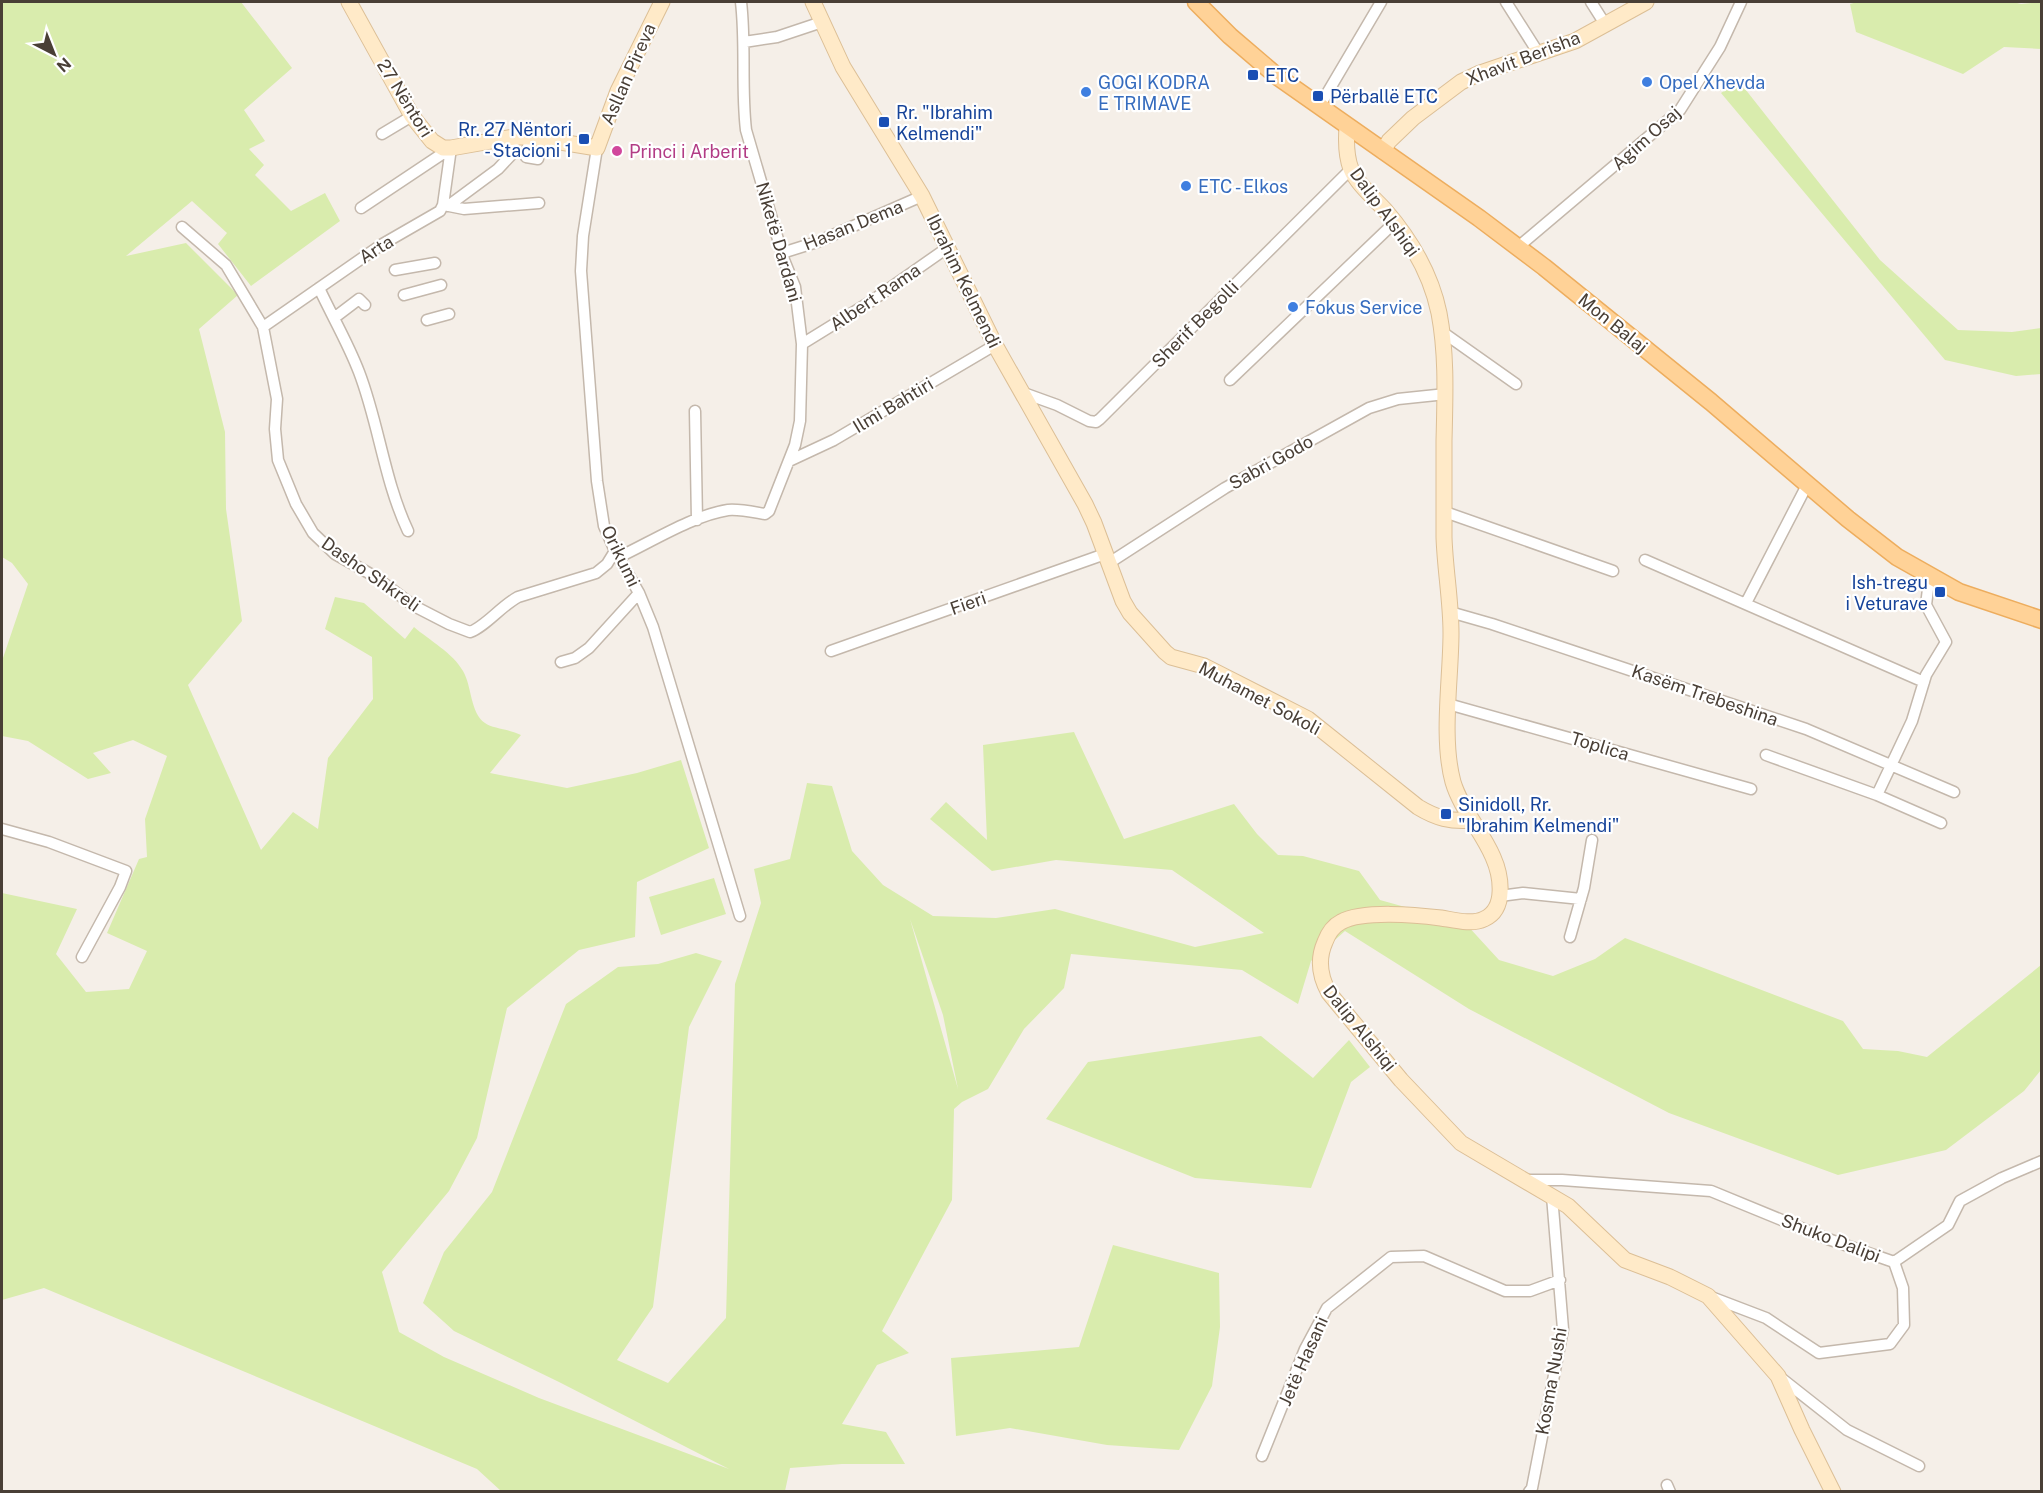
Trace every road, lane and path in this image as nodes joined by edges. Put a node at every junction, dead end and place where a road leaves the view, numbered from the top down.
1 (349, 2) edge
2 (662, 2) edge
3 (741, 2) edge
4 (813, 2) edge
5 (1196, 2) edge
6 (1382, 2) edge
7 (1506, 2) edge
8 (1591, 2) edge
9 (1646, 2) edge
10 (1741, 2) edge
11 (822, 22) junction
12 (1605, 24) junction
13 (744, 42) junction
14 (1539, 54) junction
15 (1319, 107) junction
16 (412, 116) junction
17 (1347, 127) junction
18 (382, 135) dead end
19 (522, 137) junction
20 (451, 148) junction
21 (597, 148) junction
22 (1383, 151) junction
23 (538, 159) dead end
24 (1351, 169) junction
25 (922, 196) junction
26 (539, 203) dead end
27 (446, 206) junction
28 (361, 208) dead end
29 (1395, 222) junction
30 (182, 227) dead end
31 (946, 248) junction
32 (1518, 248) junction
33 (782, 253) junction
34 (435, 263) dead end
35 (395, 270) dead end
36 (441, 285) dead end
37 (319, 288) junction
38 (405, 295) dead end
39 (365, 305) dead end
40 (449, 314) dead end
41 (334, 318) junction
42 (427, 320) dead end
43 (263, 327) junction
44 (1442, 331) junction
45 (802, 344) junction
46 (994, 345) junction
47 (1230, 380) dead end
48 (1516, 384) dead end
49 (1022, 392) junction
50 (1446, 394) junction
51 (695, 411) dead end
52 (789, 461) junction
53 (1807, 485) junction
54 (1445, 512) junction
55 (697, 519) junction
56 (408, 531) dead end
57 (617, 554) junction
58 (1107, 559) junction
59 (1645, 560) dead end
60 (1613, 571) dead end
61 (1934, 579) junction
62 (639, 593) junction
63 (1746, 603) junction
64 (1450, 612) junction
65 (2042, 620) edge
66 (831, 651) dead end
67 (561, 662) dead end
68 (1924, 682) junction
69 (1448, 704) junction
70 (1766, 755) dead end
71 (1890, 765) junction
72 (1751, 789) dead end
73 (1954, 792) dead end
74 (1877, 795) junction
75 (1472, 820) junction
76 (1941, 823) dead end
77 (2, 829) edge
78 (1592, 840) dead end
79 (1500, 896) junction
80 (1581, 898) junction
81 (740, 916) dead end
82 (1570, 937) dead end
83 (82, 957) dead end
84 (2042, 1161) edge
85 (1524, 1180) junction
86 (1552, 1196) junction
87 (1894, 1262) junction
88 (1560, 1280) junction
89 (1708, 1296) junction
90 (1778, 1376) junction
91 (1262, 1456) dead end
92 (1919, 1466) dead end
93 (1529, 1491) edge
94 (1833, 1491) edge

1 - 16 street, 27 Nëntori
2 - 21 street, Asllan Pireva
3 - 13 street, Niketë Dardani
4 - 11 street, Ibrahim Kelmendi
5 - 15 main road, Mon Balaj
6 - 15 street
7 - 14 street
8 - 12 street
9 - 12 street, Xhavit Berisha
10 - 32 street, Agim Osaj
11 - 13 street
11 - 25 street, Ibrahim Kelmendi
12 - 14 street, Xhavit Berisha
13 - 33 street, Niketë Dardani
14 - 22 street, Xhavit Berisha
15 - 17 main road, Mon Balaj
16 - 18 street
16 - 20 street, 27 Nëntori
17 - 22 main road, Mon Balaj
17 - 24 street, Dalip Alshiqi
19 - 20 street, 27 Nëntori
19 - 21 street, 27 Nëntori
19 - 23 street
19 - 27 street, Arta
20 - 27 street
20 - 28 street
21 - 57 street, Orikumi
22 - 32 main road, Mon Balaj
24 - 29 street, Dalip Alshiqi
24 - 49 street, Sherif Begolli
25 - 31 street, Ibrahim Kelmendi
25 - 33 street, Hasan Dema
26 - 27 street
27 - 37 street, Arta
29 - 44 street, Dalip Alshiqi
29 - 47 street
30 - 43 street
31 - 45 street, Albert Rama
31 - 46 street, Ibrahim Kelmendi
32 - 53 main road, Mon Balaj
33 - 45 street, Niketë Dardani
34 - 35 street
36 - 38 street
37 - 41 street
37 - 43 street, Arta
39 - 41 street
40 - 42 street
41 - 56 street
43 - 57 street, Dasho Shkreli
44 - 48 street
44 - 50 street, Dalip Alshiqi
45 - 52 street, Niketë Dardani
46 - 49 street, Ibrahim Kelmendi
46 - 52 street, Ilmi Bahtiri
49 - 58 street, Ibrahim Kelmendi
50 - 54 street, Dalip Alshiqi
50 - 58 street, Sabri Godo
51 - 55 street
52 - 55 street, Niketë Dardani
53 - 61 main road, Mon Balaj
53 - 63 street
54 - 60 street
54 - 64 street, Dalip Alshiqi
55 - 57 street
57 - 62 street, Orikumi
58 - 66 street, Fieri
58 - 75 street, Muhamet Sokoli
59 - 63 street
61 - 65 main road, Mon Balaj
61 - 68 street
62 - 67 street
62 - 81 street, Orikumi
63 - 68 street
64 - 69 street, Dalip Alshiqi
64 - 71 street, Kasëm Trebeshina
68 - 71 street
69 - 72 street, Toplica
69 - 75 street, Dalip Alshiqi
70 - 74 street
71 - 73 street, Kasëm Trebeshina
71 - 74 street
74 - 76 street
75 - 79 street, Dalip Alshiqi
77 - 83 street
78 - 80 street
79 - 80 street
79 - 85 street, Dalip Alshiqi
80 - 82 street
84 - 87 street
85 - 86 street, Dalip Alshiqi
85 - 87 street, Shuko Dalipi
86 - 88 street, Kosma Nushi
86 - 89 street, Dalip Alshiqi
87 - 89 street, Shuko Dalipi
88 - 91 street, Jetë Hasani
88 - 93 street, Kosma Nushi
89 - 90 street, Dalip Alshiqi
90 - 92 street, Dalip Alshiqi
90 - 94 street, Dalip Alshiqi

